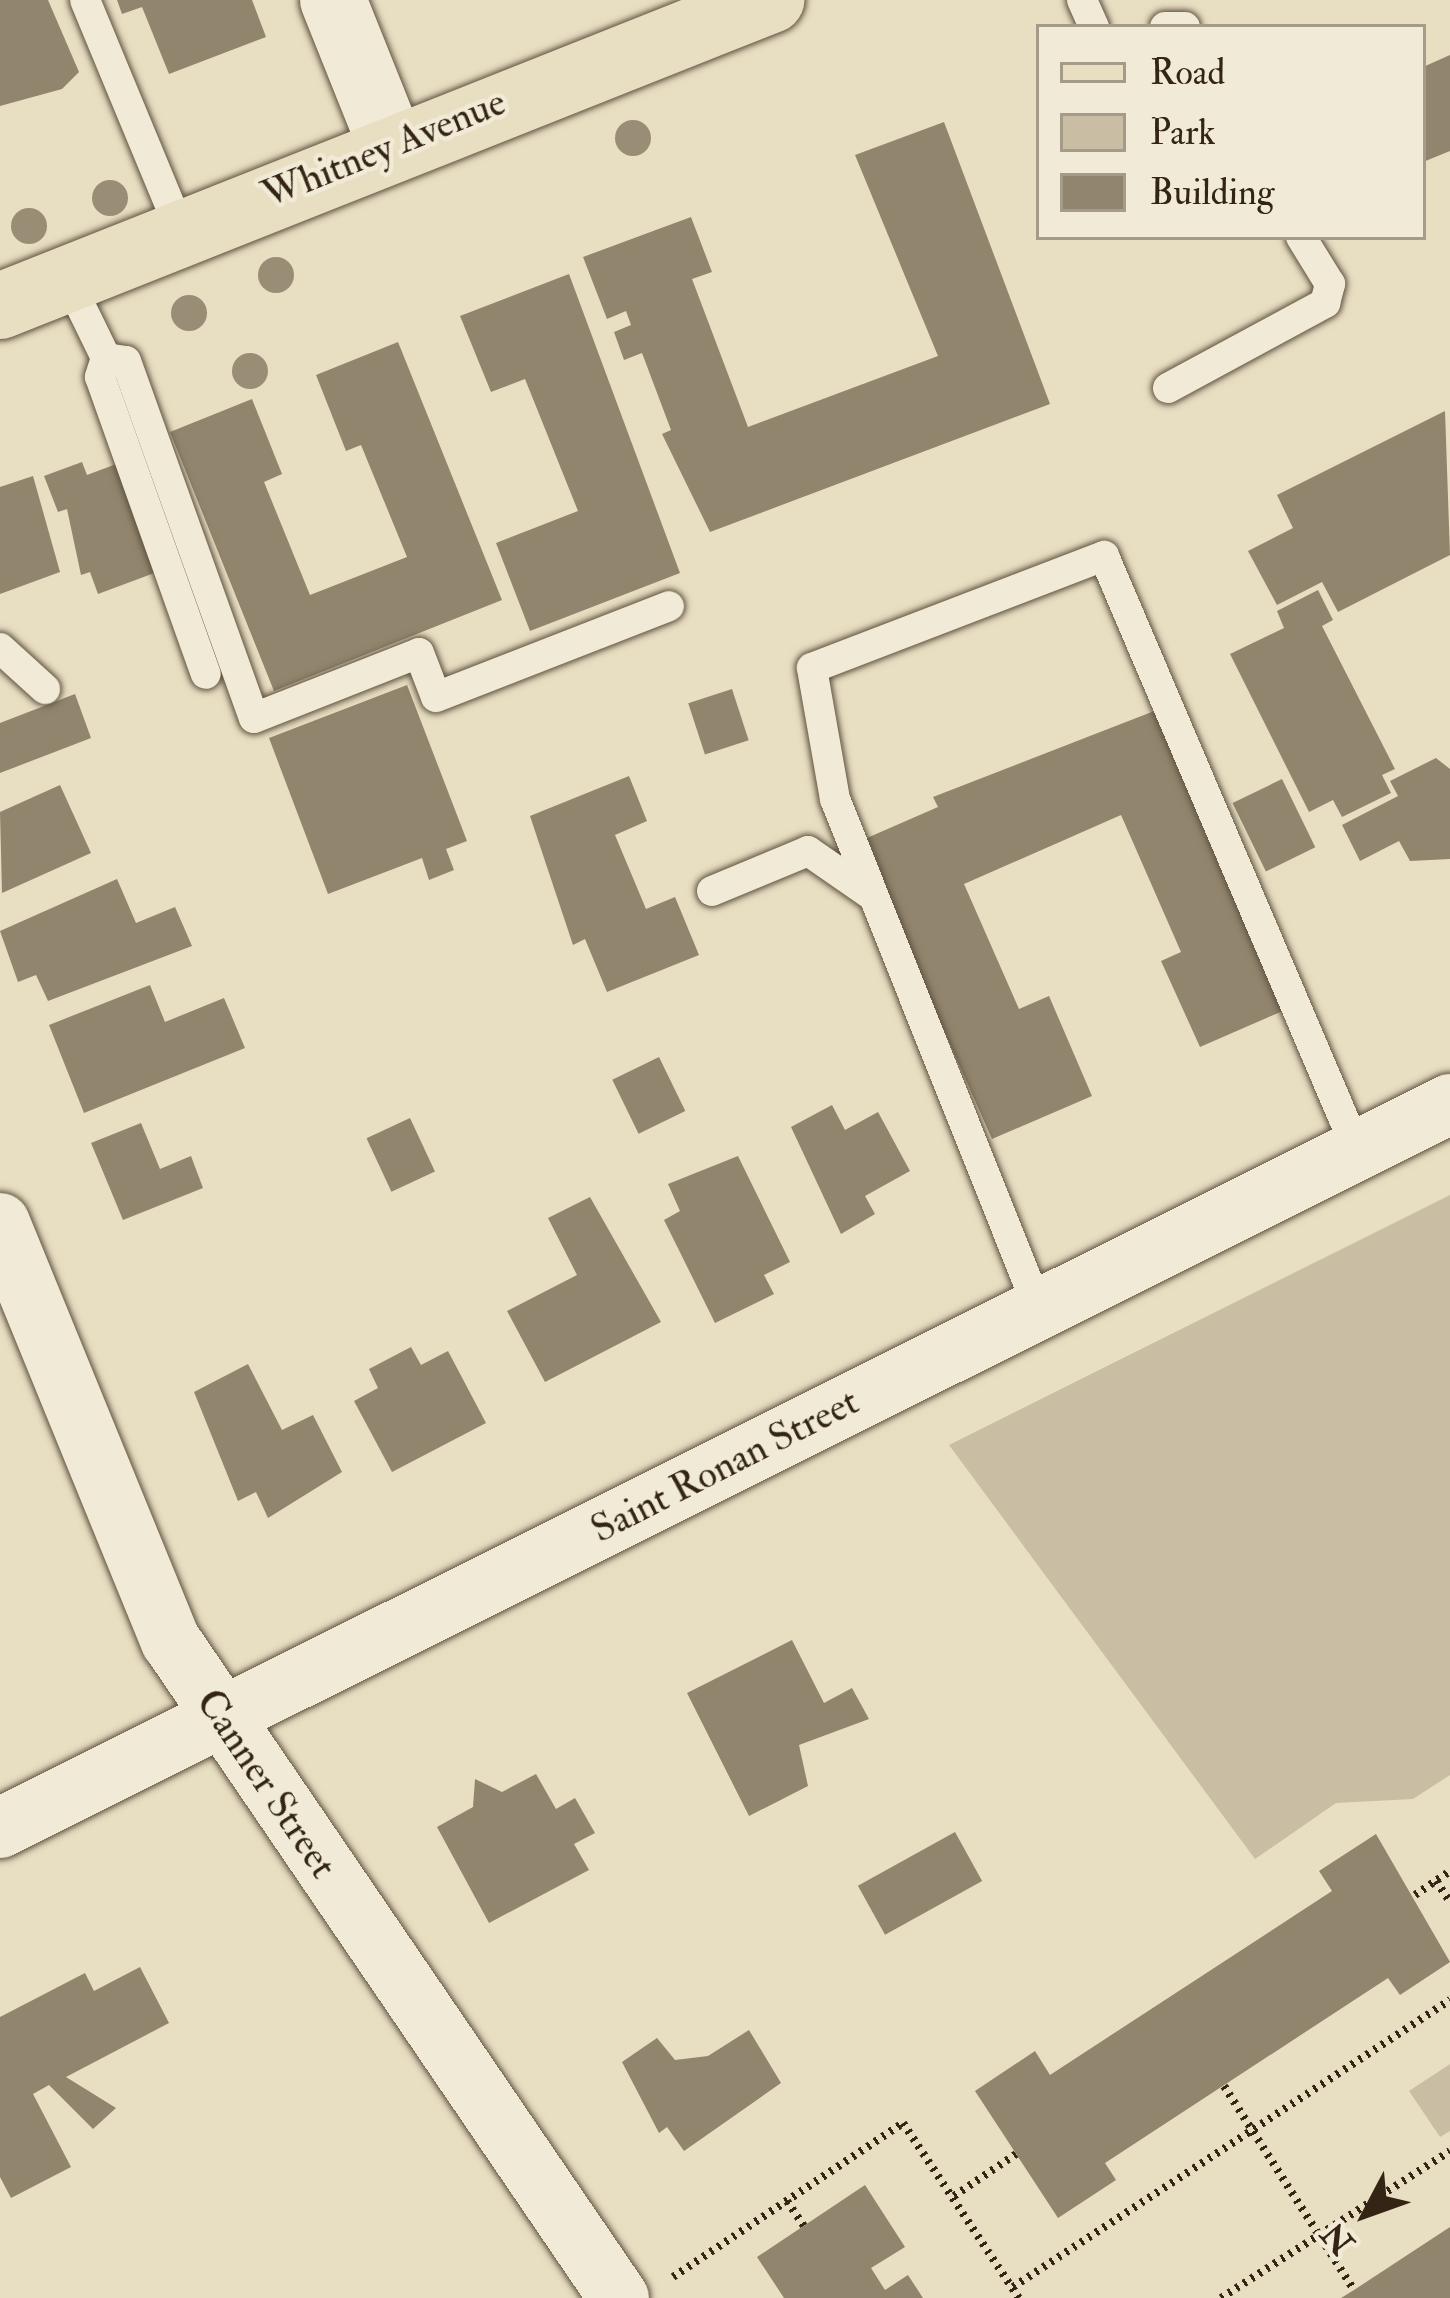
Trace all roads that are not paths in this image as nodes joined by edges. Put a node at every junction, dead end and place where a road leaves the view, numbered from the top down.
1 (85, 0) edge
2 (333, 0) edge
3 (772, 0) edge
4 (391, 145) junction
5 (181, 232) junction
6 (1303, 240) edge
7 (67, 278) junction
8 (0, 306) edge
9 (106, 358) junction
10 (1168, 388) dead end
11 (669, 606) dead end
12 (0, 648) edge
13 (206, 674) dead end
14 (45, 689) dead end
15 (712, 891) dead end
16 (873, 896) junction
17 (1450, 1104) edge
18 (1357, 1150) junction
19 (0, 1223) edge
20 (1039, 1310) junction
21 (220, 1719) junction
22 (0, 1828) edge
23 (646, 2288) edge

1 - 5 lane
2 - 4 main road
3 - 4 main road, Whitney Avenue
4 - 5 main road, Whitney Avenue
5 - 7 main road, Whitney Avenue
6 - 10 lane
7 - 8 main road, Whitney Avenue
7 - 9 lane
9 - 11 lane
9 - 13 lane
12 - 14 lane
15 - 16 lane
16 - 18 lane
16 - 20 lane
17 - 18 street, Saint Ronan Street
18 - 20 street, Saint Ronan Street
19 - 21 street, Canner Street
20 - 21 street, Saint Ronan Street
21 - 22 street, Saint Ronan Street
21 - 23 street, Canner Street

